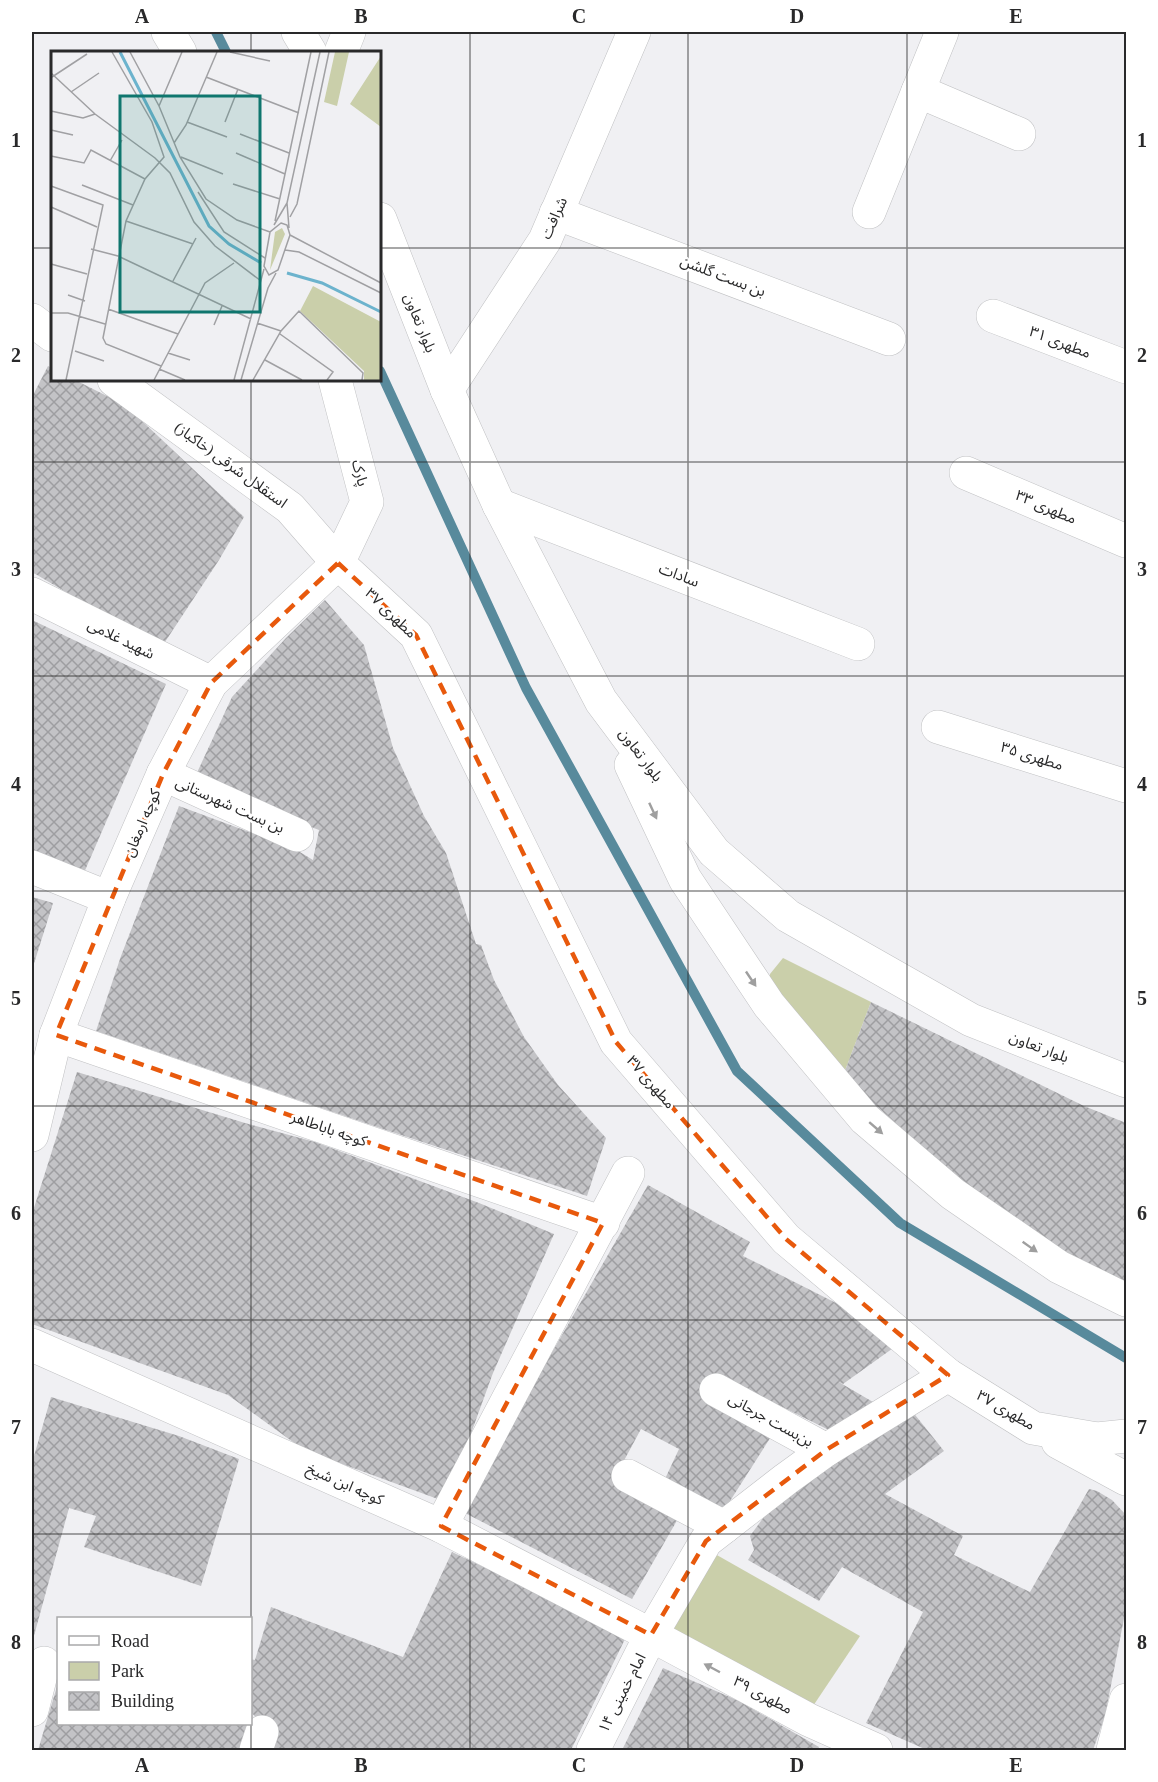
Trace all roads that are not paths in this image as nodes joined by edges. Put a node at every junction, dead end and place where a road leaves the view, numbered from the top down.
1 (168, 32) edge
2 (298, 32) edge
3 (349, 32) edge
4 (634, 32) edge
5 (942, 32) edge
6 (179, 51) edge
7 (309, 51) edge
8 (340, 51) edge
9 (918, 91) junction
10 (1019, 134) dead end
11 (869, 212) dead end
12 (556, 213) junction
13 (381, 222) edge
14 (993, 316) dead end
15 (32, 320) edge
16 (51, 334) edge
17 (889, 339) dead end
18 (1126, 367) edge
19 (115, 381) edge
20 (335, 381) edge
21 (447, 390) junction
22 (966, 473) dead end
23 (499, 505) junction
24 (1126, 541) edge
25 (338, 563) junction
26 (32, 594) edge
27 (858, 644) dead end
28 (211, 683) junction
29 (601, 701) junction
30 (938, 727) dead end
31 (163, 774) junction
32 (1126, 786) edge
33 (297, 835) dead end
34 (32, 867) edge
35 (109, 898) junction
36 (56, 1035) junction
37 (1126, 1081) edge
38 (32, 1135) edge
39 (628, 1173) dead end
40 (603, 1224) junction
41 (1126, 1300) edge
42 (32, 1345) edge
43 (948, 1375) junction
44 (716, 1390) dead end
45 (1033, 1428) junction
46 (1126, 1436) edge
47 (826, 1450) junction
48 (628, 1476) dead end
49 (1126, 1479) edge
50 (441, 1526) junction
51 (724, 1527) junction
52 (651, 1635) junction
53 (44, 1663) dead end
54 (1126, 1700) edge
55 (32, 1710) edge
56 (843, 1744) edge
57 (593, 1750) edge
58 (876, 1750) edge
59 (1113, 1750) edge

1 - 6 street
2 - 7 street
3 - 8 street
4 - 12 street, شرافت
5 - 9 street
9 - 10 street
9 - 11 street
12 - 17 street, بن بست گلشن
12 - 21 street, شرافت
13 - 21 street, بلوار تعاون
14 - 18 street, مطهری ۳۱
15 - 16 street
19 - 25 street, استقلال شرقی (خاکباز)
20 - 25 street, پارک
21 - 23 street, بلوار تعاون
22 - 24 street, مطهری ۳۳
23 - 27 street, سادات
23 - 29 street, بلوار تعاون
25 - 28 street, کوچه ارمغان
25 - 43 street, مطهری ۳۷
26 - 28 street, شهید غلامی
28 - 31 street, کوچه ارمغان
29 - 37 street, بلوار تعاون
29 -> 41 street
30 - 32 street, مطهری ۳۵
31 - 33 street, بن بست شهرستانی
31 - 35 street, کوچه ارمغان
34 - 35 street
35 - 36 street, کوچه ارمغان
36 - 38 street, کوچه ارمغان
36 - 40 street, کوچه باباطاهر
39 - 40 street
40 - 50 street
42 - 50 street, کوچه ابن شیخ
43 - 45 street, مطهری ۳۷
43 - 47 street, امام خمینی ۱۴
44 - 47 street, بن‌بست جرجانی
45 - 46 street, مطهری ۳۷
45 - 49 street
47 - 51 street, امام خمینی ۱۴
48 - 51 street
50 - 52 street, کوچه ابن شیخ
51 - 52 street, امام خمینی ۱۴
56 -> 52 street, مطهری ۳۹
52 - 57 street, امام خمینی ۱۴
53 - 55 street
54 - 59 street
56 - 58 street, مطهری ۳۹

